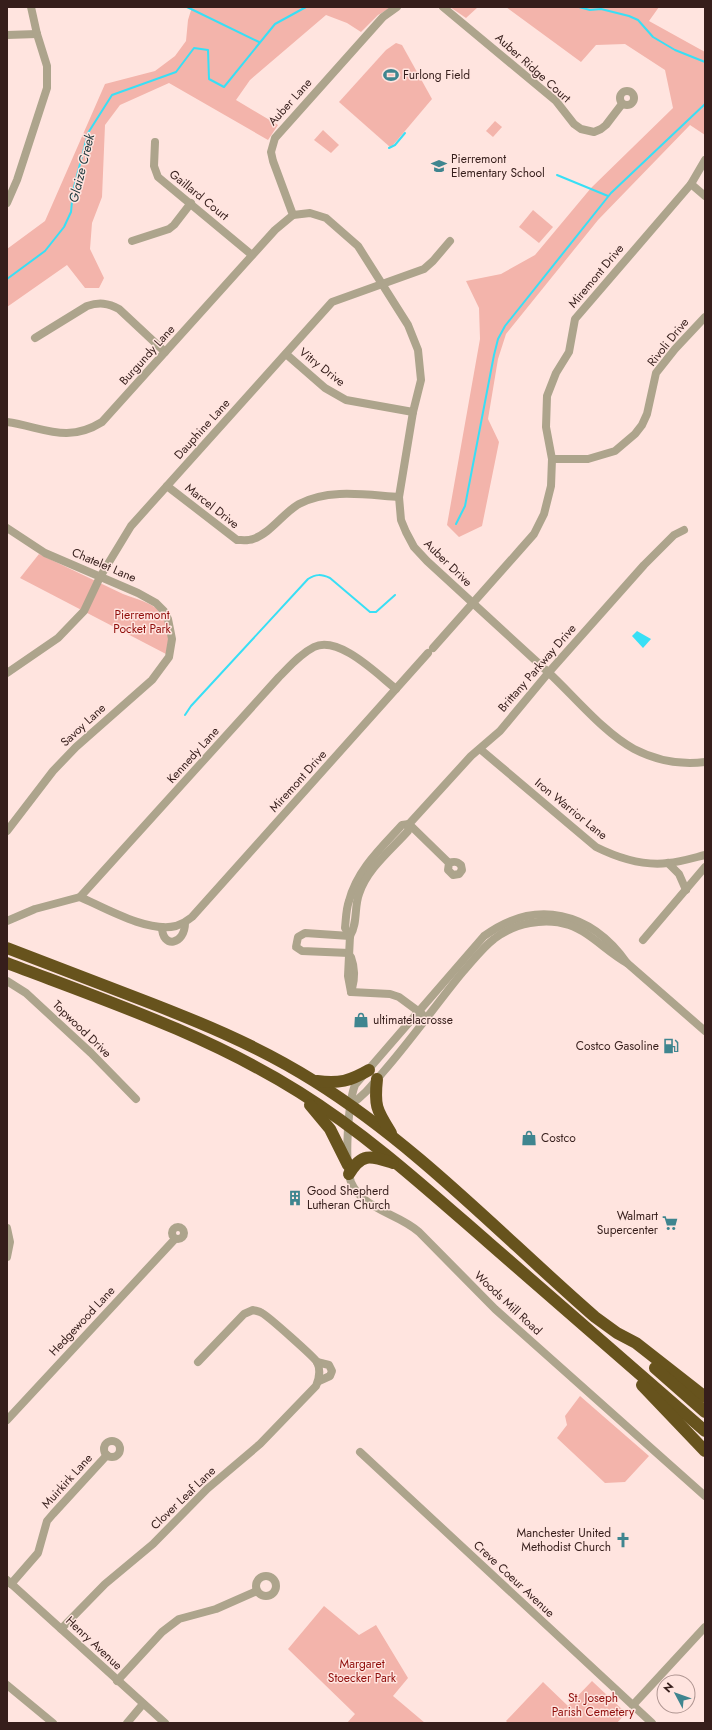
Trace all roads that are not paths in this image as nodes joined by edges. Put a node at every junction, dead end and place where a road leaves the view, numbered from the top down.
1 (31, 7) edge
2 (397, 7) edge
3 (444, 7) edge
4 (37, 34) junction
5 (7, 35) edge
6 (622, 104) dead end
7 (155, 142) dead end
8 (705, 160) edge
9 (691, 184) junction
10 (705, 196) edge
11 (7, 203) edge
12 (191, 203) junction
13 (293, 215) junction
14 (132, 241) dead end
15 (450, 241) dead end
16 (252, 255) junction
17 (382, 283) junction
18 (705, 316) edge
19 (34, 338) dead end
20 (166, 352) junction
21 (286, 354) junction
22 (413, 412) junction
23 (7, 422) edge
24 (552, 459) junction
25 (167, 486) junction
26 (399, 497) junction
27 (7, 528) edge
28 (684, 530) dead end
29 (100, 577) junction
30 (473, 603) junction
31 (172, 639) joint
32 (549, 672) junction
33 (7, 673) edge
34 (396, 689) junction
35 (480, 749) junction
36 (705, 762) edge
37 (409, 824) junction
38 (7, 831) edge
39 (705, 855) edge
40 (449, 863) dead end
41 (668, 863) junction
42 (705, 867) edge
43 (686, 890) junction
44 (80, 898) junction
45 (7, 921) edge
46 (185, 923) junction
47 (162, 927) junction
48 (350, 936) junction
49 (643, 940) dead end
50 (7, 948) edge
51 (349, 953) junction
52 (7, 963) edge
53 (627, 963) junction
54 (7, 981) edge
55 (418, 1012) junction
56 (426, 1018) junction
57 (705, 1030) edge
58 (369, 1070) junction
59 (377, 1079) junction
60 (314, 1080) junction
61 (298, 1092) junction
62 (136, 1099) dead end
63 (350, 1105) junction
64 (329, 1112) junction
65 (349, 1125) junction
66 (395, 1139) junction
67 (400, 1166) junction
68 (349, 1169) junction
69 (8, 1230) edge
70 (175, 1239) dead end
71 (7, 1257) edge
72 (617, 1333) junction
73 (601, 1340) junction
74 (198, 1362) dead end
75 (317, 1362) junction
76 (318, 1381) junction
77 (705, 1397) edge
78 (705, 1412) edge
79 (7, 1420) edge
80 (705, 1430) edge
81 (705, 1451) edge
82 (360, 1452) dead end
83 (107, 1455) dead end
84 (705, 1496) edge
85 (9, 1582) edge
86 (257, 1591) dead end
87 (705, 1628) edge
88 (61, 1629) junction
89 (117, 1681) junction
90 (7, 1684) edge
91 (143, 1704) junction
92 (633, 1705) junction
93 (53, 1723) edge
94 (127, 1723) edge
95 (165, 1723) edge
96 (652, 1723) edge

1 - 4 street
2 - 13 street, Auber Lane
3 - 6 street, Auber Ridge Court
4 - 5 street
4 - 11 street
7 - 12 street, Gaillard Court
8 - 9 street, Miremont Drive
9 - 10 street
9 - 24 street, Miremont Drive
12 - 14 street
12 - 16 street, Gaillard Court
13 - 16 street, Burgundy Lane
13 - 17 street, Auber Drive
15 - 17 street, Dauphine Lane
16 - 20 street, Burgundy Lane
17 - 21 street, Dauphine Lane
17 - 22 street, Auber Drive
18 - 24 street, Rivoli Drive
19 - 20 street
20 - 23 street, Burgundy Lane
21 - 22 street, Vitry Drive
21 - 25 street, Dauphine Lane
22 - 26 street, Auber Drive
24 - 30 street, Miremont Drive
25 - 26 street, Marcel Drive
25 - 29 street, Dauphine Lane
26 - 30 street, Auber Drive
27 - 29 street, Chatelet Lane
28 - 32 street, Brittany Parkway Drive
29 - 31 street, Chatelet Lane
29 - 33 street, Dauphine Lane
30 - 32 street, Auber Drive
30 - 34 street, Miremont Drive
31 - 38 street, Savoy Lane
32 - 35 street, Brittany Parkway Drive
32 - 36 street, Auber Drive
34 - 44 street, Kennedy Lane
34 - 46 street, Miremont Drive
35 - 37 street, Brittany Parkway Drive
35 - 41 street, Iron Warrior Lane
37 - 40 street
37 - 48 street, Brittany Parkway Drive
39 - 41 street, Iron Warrior Lane
41 - 43 street
42 - 43 street
43 - 49 street
44 - 45 street
44 - 47 street
46 - 47 street
46 - 47 street, Miremont Drive
48 - 51 street, Brittany Parkway Drive
48 - 51 street
50 - 60 highway
51 - 55 street, Brittany Parkway Drive
52 - 61 highway
53 - 55 street, Woods Mill Road
53 - 56 street
53 - 57 street
54 - 62 street, Topwood Drive
55 - 56 street
55 - 58 street, Woods Mill Road
56 - 59 street
58 - 60 highway
58 - 63 street, Woods Mill Road
59 - 63 street
59 - 66 highway
60 - 63 highway
61 - 64 highway
61 - 68 highway
63 - 64 highway
63 - 65 street, Woods Mill Road
63 - 66 highway
64 - 65 highway
65 - 67 highway
65 - 68 street, Woods Mill Road
66 - 72 highway
67 - 68 highway
67 - 73 highway
68 - 84 street, Woods Mill Road
69 - 71 street
70 - 79 street, Hedgewood Lane
72 - 77 highway
72 - 78 highway
73 - 80 highway
73 - 81 highway
74 - 75 street, Clover Leaf Lane
75 - 76 street
75 - 76 street, Clover Leaf Lane
76 - 88 street, Clover Leaf Lane
82 - 92 street, Creve Coeur Avenue
83 - 85 street, Muirkirk Lane
85 - 88 street, Henry Avenue
86 - 89 street
87 - 92 street
88 - 89 street, Henry Avenue
89 - 91 street, Henry Avenue
90 - 93 street
91 - 94 street
91 - 95 street, Henry Avenue
92 - 96 street, Creve Coeur Avenue

